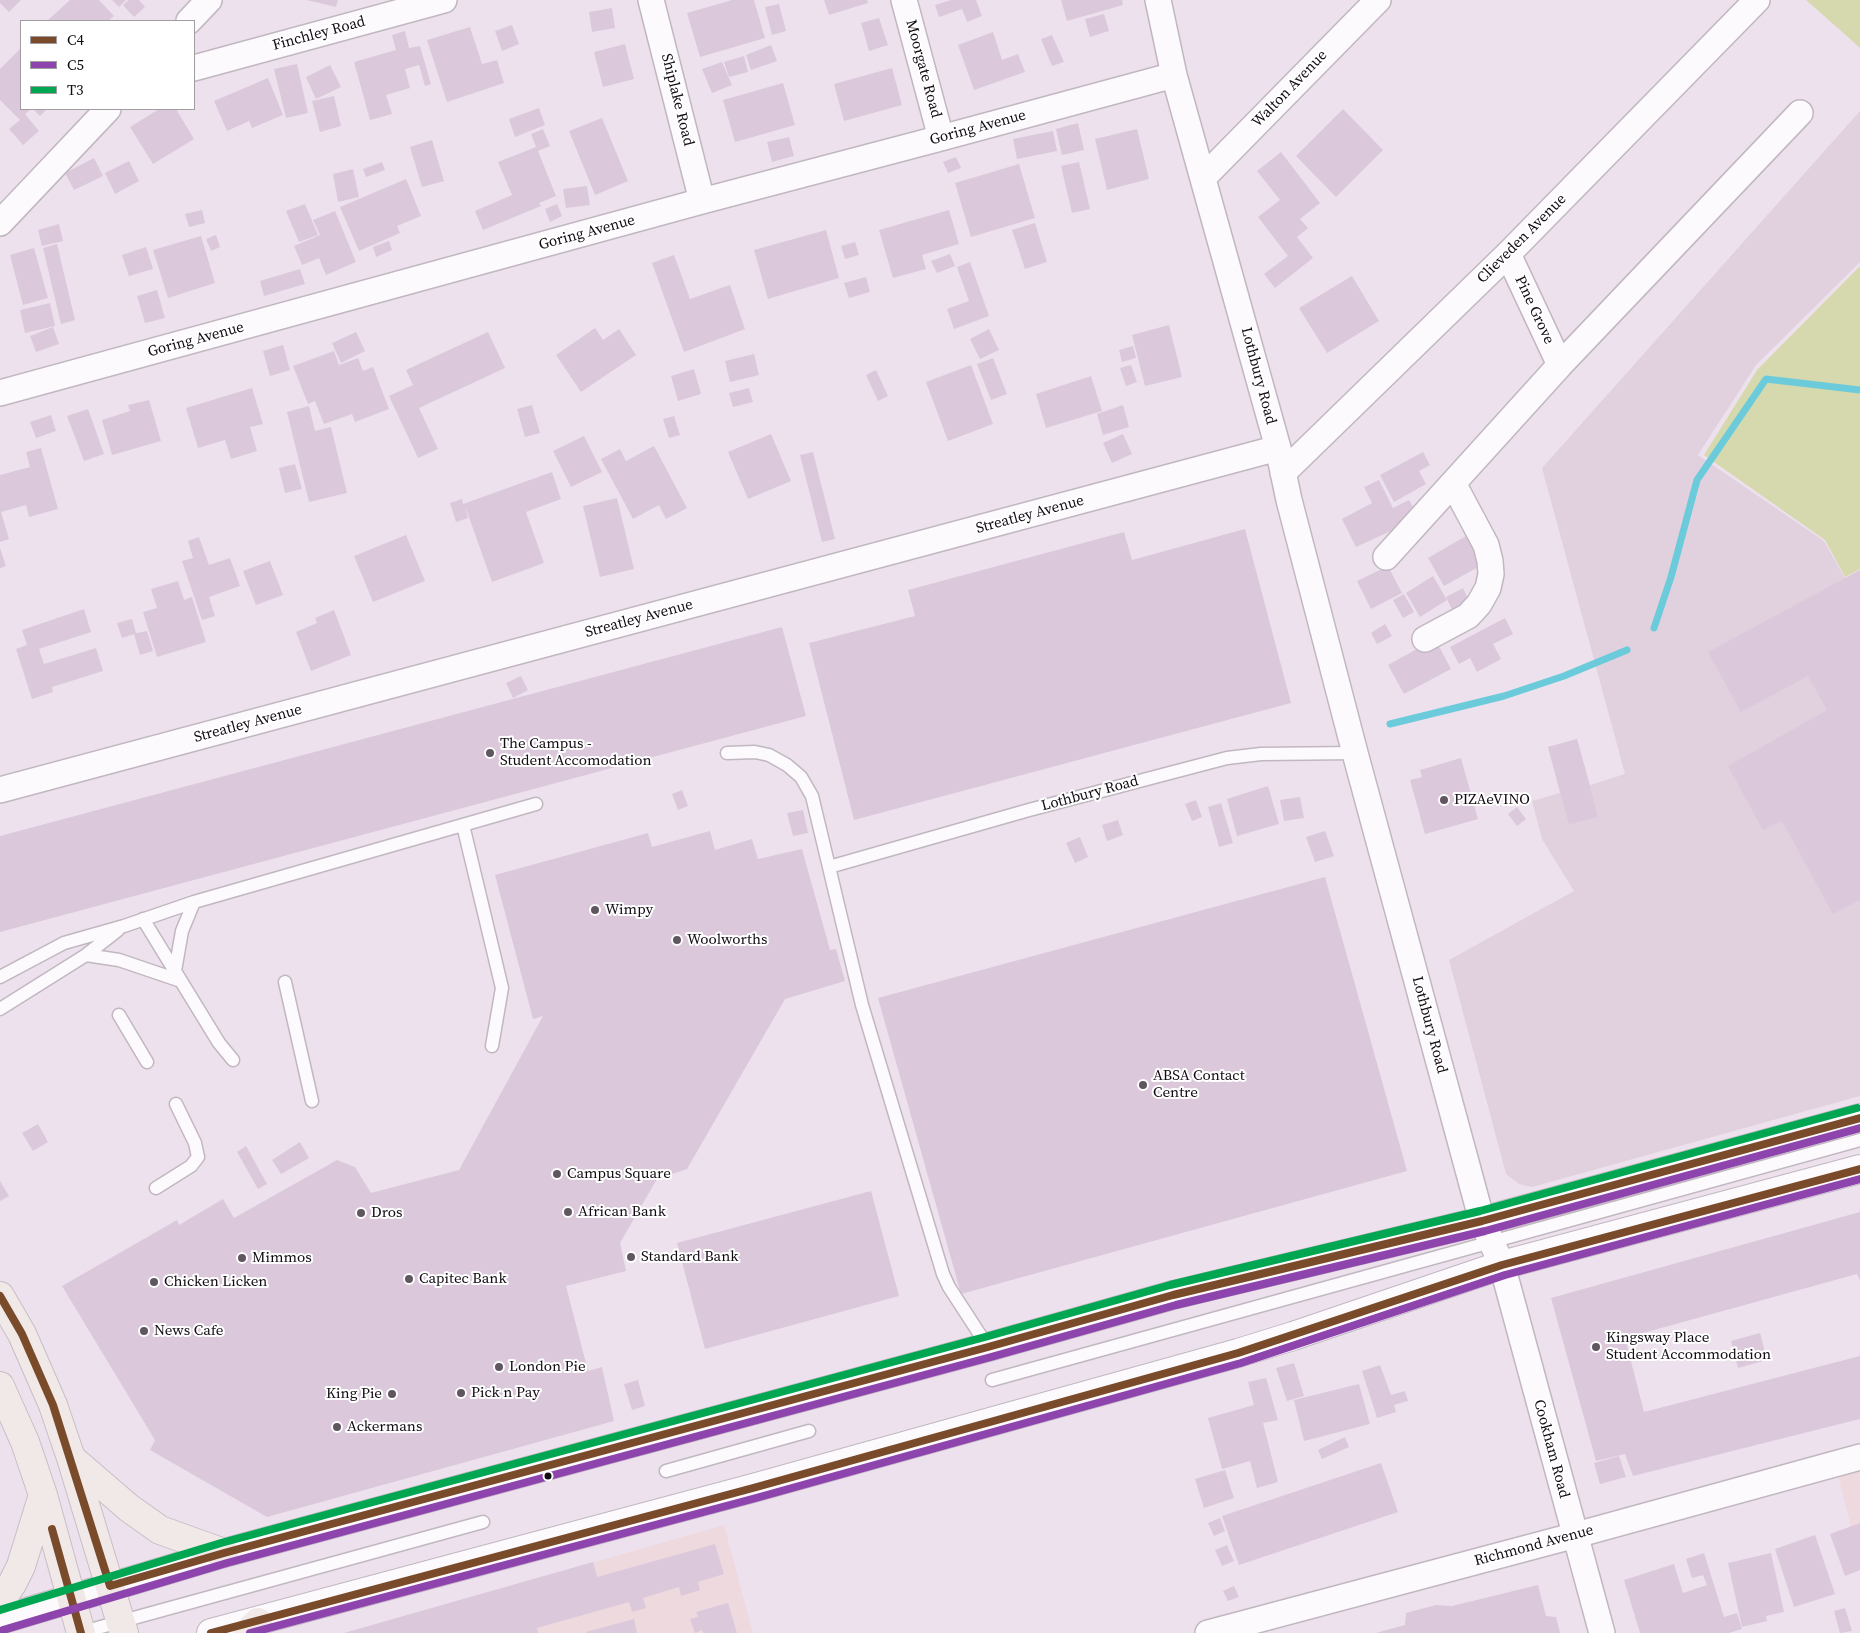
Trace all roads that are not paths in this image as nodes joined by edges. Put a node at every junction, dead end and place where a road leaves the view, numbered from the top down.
1 (209, 0) edge
2 (444, 0) edge
3 (651, 0) edge
4 (904, 0) edge
5 (1158, 0) edge
6 (1378, 0) edge
7 (1757, 0) edge
8 (190, 20) edge
9 (195, 68) edge
10 (1174, 75) junction
11 (107, 110) edge
12 (1800, 113) dead end
13 (941, 138) junction
14 (1202, 178) junction
15 (702, 201) junction
16 (0, 224) edge
17 (1508, 254) junction
18 (1560, 365) junction
19 (0, 393) edge
20 (1278, 448) junction
21 (1283, 473) junction
22 (1454, 484) junction
23 (1386, 557) dead end
24 (1425, 639) dead end
25 (728, 753) dead end
26 (1355, 753) junction
27 (0, 790) edge
28 (536, 804) dead end
29 (463, 825) junction
30 (829, 867) junction
31 (194, 902) junction
32 (143, 919) junction
33 (124, 926) junction
34 (86, 955) junction
35 (178, 976) junction
36 (0, 977) edge
37 (285, 982) dead end
38 (0, 1009) edge
39 (119, 1015) dead end
40 (492, 1046) dead end
41 (233, 1060) dead end
42 (147, 1062) dead end
43 (312, 1100) dead end
44 (176, 1104) dead end
45 (1860, 1118) edge
46 (1860, 1140) edge
47 (1860, 1168) edge
48 (156, 1188) dead end
49 (1492, 1242) junction
50 (0, 1296) edge
51 (988, 1347) junction
52 (992, 1380) dead end
53 (0, 1386) edge
54 (809, 1431) dead end
55 (1860, 1457) edge
56 (71, 1458) junction
57 (666, 1472) dead end
58 (43, 1495) junction
59 (483, 1522) dead end
60 (1576, 1535) junction
61 (224, 1553) junction
62 (110, 1586) junction
63 (71, 1600) junction
64 (0, 1601) edge
65 (0, 1620) edge
66 (253, 1627) edge
67 (123, 1628) edge
68 (80, 1633) edge
69 (211, 1633) edge
70 (1208, 1633) edge
71 (1602, 1633) edge

1 - 8 street
2 - 9 street, Finchley Road
3 - 15 street, Shiplake Road
4 - 13 street, Moorgate Road
5 - 10 street, Lothbury Road
6 - 14 street, Walton Avenue
7 - 17 street, Clieveden Avenue
10 - 13 street, Goring Avenue
10 - 14 street, Lothbury Road
11 - 16 street
12 - 18 street
13 - 15 street, Goring Avenue
14 - 20 street, Lothbury Road
15 - 19 street, Goring Avenue
17 - 18 street, Pine Grove
17 - 21 street, Clieveden Avenue
18 - 22 street
20 - 21 street, Lothbury Road
20 - 27 street, Streatley Avenue
21 - 26 street, Lothbury Road
22 - 23 street
22 - 24 street
25 - 30 lane
26 - 30 lane, Lothbury Road
26 - 49 street, Lothbury Road
28 - 29 lane
29 - 31 lane
29 - 40 lane
30 - 51 lane
31 - 32 lane
31 - 35 lane
32 - 33 lane
32 - 35 lane
33 - 34 lane
33 - 36 lane
34 - 35 lane
34 - 38 lane
35 - 41 lane
37 - 43 lane
39 - 42 lane
44 - 48 lane
45 - 49 main road
46 - 49 lane
47 - 49 main road
49 - 51 main road
49 - 52 lane
49 - 60 street, Cookham Road
49 - 66 main road
50 - 56 main road
51 - 61 main road
53 - 58 main road
54 - 57 lane
55 - 60 street, Richmond Avenue
56 - 61 main road
56 - 62 main road
58 - 63 main road
58 - 64 main road
59 - 67 lane
60 - 70 street, Richmond Avenue
60 - 71 street, Cookham Road
61 - 62 main road
62 - 63 main road
62 - 67 main road
63 - 65 main road
63 - 68 main road
66 - 69 main road
67 - 68 lane

